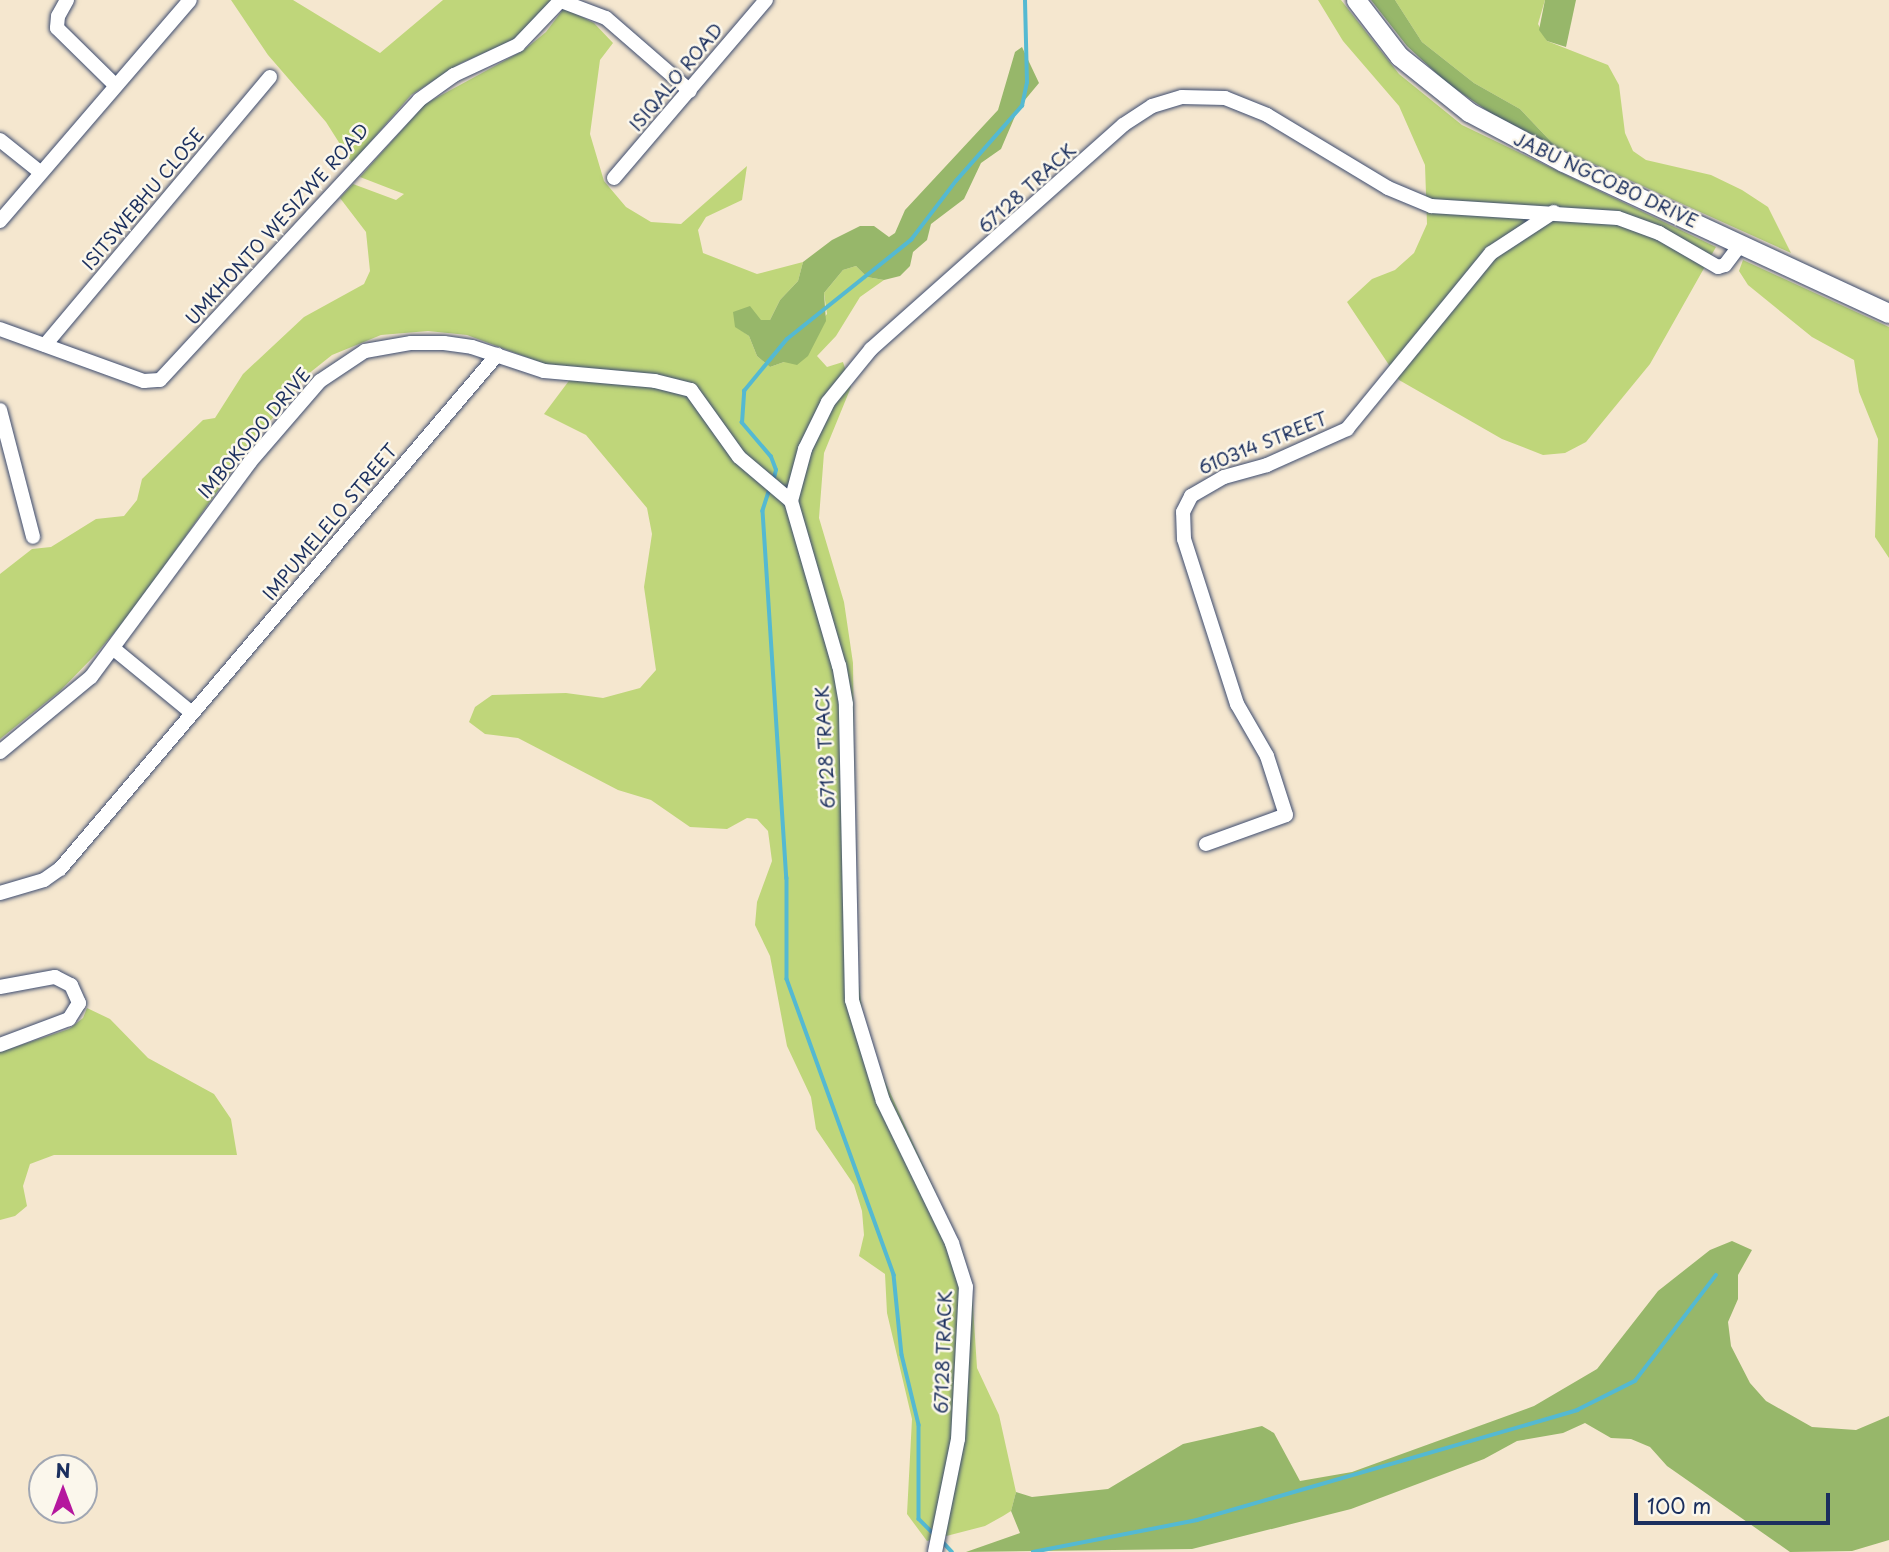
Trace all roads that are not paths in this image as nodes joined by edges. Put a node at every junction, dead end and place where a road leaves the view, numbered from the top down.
1 (67, 0) edge
2 (190, 0) edge
3 (561, 0) edge
4 (1356, 0) edge
5 (762, 1) edge
6 (270, 77) dead end
7 (115, 85) junction
8 (690, 91) junction
9 (0, 140) edge
10 (40, 172) junction
11 (614, 178) dead end
12 (1555, 211) junction
13 (0, 221) edge
14 (1741, 244) junction
15 (1889, 313) edge
16 (0, 329) edge
17 (46, 345) junction
18 (497, 355) junction
19 (0, 410) edge
20 (791, 501) junction
21 (33, 537) dead end
22 (114, 649) junction
23 (192, 713) junction
24 (0, 752) edge
25 (1206, 844) dead end
26 (0, 893) edge
27 (0, 987) edge
28 (0, 1045) edge
29 (935, 1552) edge

1 - 7 street
2 - 7 street
3 - 8 street
3 - 17 street, UMKHONTO WESIZWE ROAD
4 - 14 main road, JABU NGCOBO DRIVE
5 - 8 street, ISIQALO ROAD
6 - 17 street, ISITSWEBHU CLOSE
7 - 10 street
8 - 11 street, ISIQALO ROAD
9 - 10 street
10 - 13 street
12 - 14 street
12 - 20 street, 67128 TRACK
12 - 25 street, 610314 STREET
14 - 15 main road, JABU NGCOBO DRIVE
16 - 17 street, UMKHONTO WESIZWE ROAD
18 - 20 street, IMBOKODO DRIVE
18 - 22 street, IMBOKODO DRIVE
18 - 23 street, IMPUMELELO STREET
19 - 21 street
20 - 29 street, 67128 TRACK
22 - 23 street
22 - 24 street, IMBOKODO DRIVE
23 - 26 street, IMPUMELELO STREET
27 - 28 street

